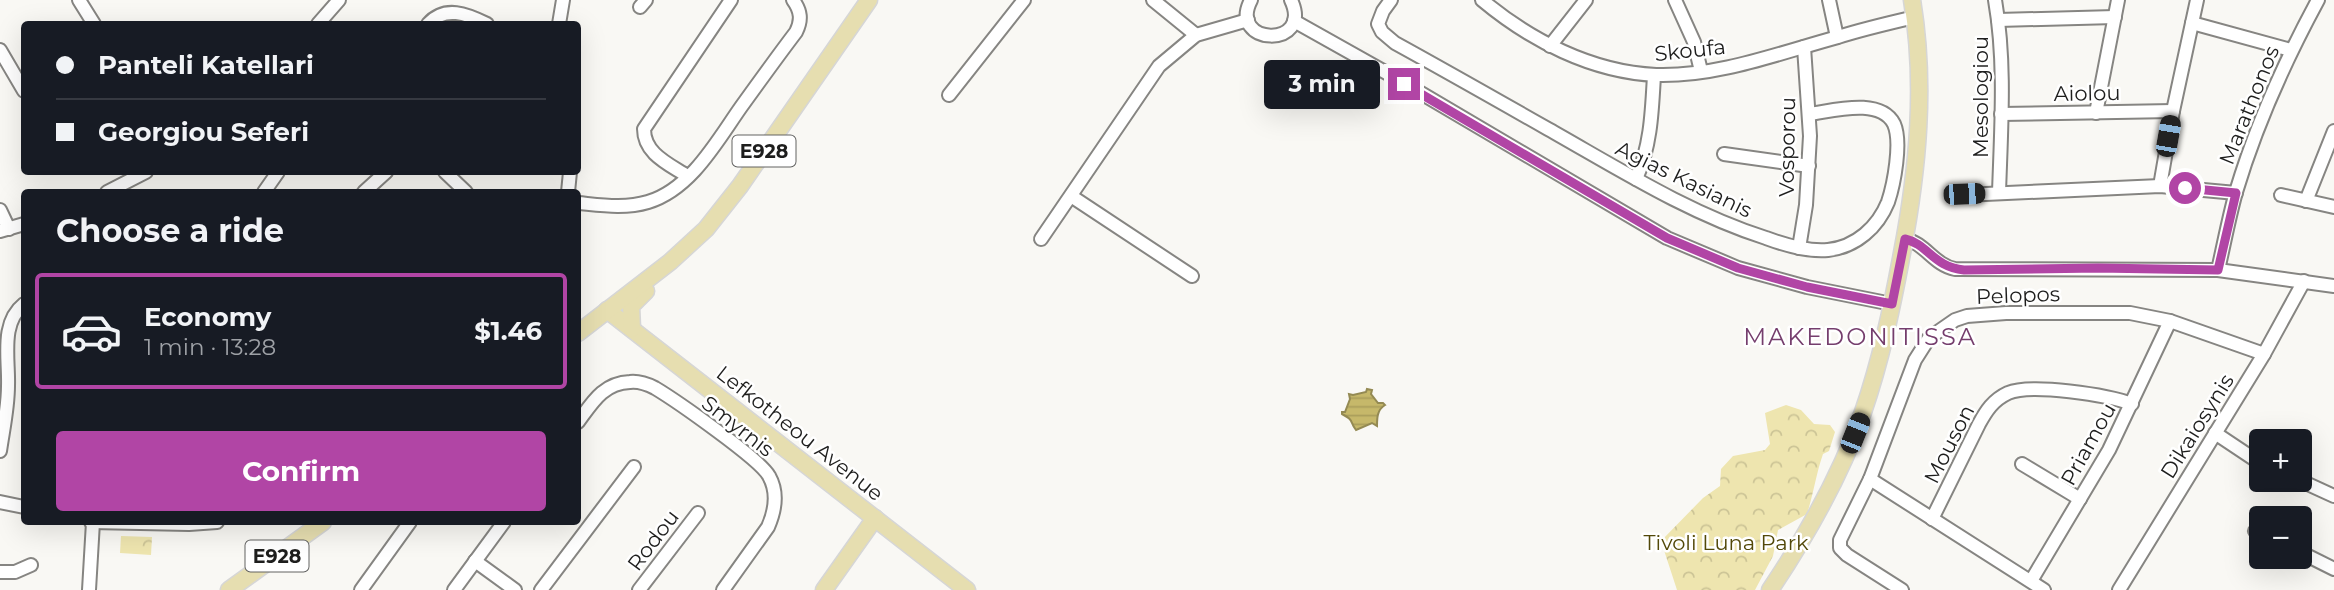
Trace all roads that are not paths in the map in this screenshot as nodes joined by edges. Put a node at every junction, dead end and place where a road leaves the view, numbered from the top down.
1 (79, 0) edge
2 (339, 0) edge
3 (563, 0) edge
4 (731, 0) edge
5 (793, 0) edge
6 (869, 0) edge
7 (1024, 0) edge
8 (1153, 0) edge
9 (1251, 0) edge
10 (1291, 0) edge
11 (1391, 0) edge
12 (1482, 0) edge
13 (1586, 0) edge
14 (1675, 0) edge
15 (1829, 0) edge
16 (1912, 0) edge
17 (1995, 0) edge
18 (2118, 0) edge
19 (2197, 0) edge
20 (2318, 0) edge
21 (1915, 17) junction
22 (2115, 17) junction
23 (1248, 20) junction
24 (1998, 20) junction
25 (92, 21) edge
26 (321, 21) edge
27 (432, 21) edge
28 (481, 21) edge
29 (560, 21) edge
30 (1294, 21) junction
31 (2192, 23) junction
32 (1196, 35) junction
33 (1837, 37) junction
34 (1550, 46) junction
35 (1804, 47) junction
36 (0, 50) edge
37 (2291, 50) junction
38 (1701, 71) junction
39 (1654, 75) junction
40 (21, 86) edge
41 (949, 95) dead end
42 (2173, 111) junction
43 (2096, 113) junction
44 (1809, 114) junction
45 (2001, 114) junction
46 (2334, 131) edge
47 (1724, 154) dead end
48 (1810, 166) junction
49 (140, 175) edge
50 (383, 175) edge
51 (448, 175) edge
52 (687, 176) junction
53 (1636, 179) junction
54 (2160, 186) junction
55 (113, 189) edge
56 (368, 189) edge
57 (463, 189) edge
58 (1999, 193) junction
59 (2236, 193) junction
60 (1964, 194) dead end
61 (1071, 195) junction
62 (2281, 195) dead end
63 (2306, 201) junction
64 (581, 203) edge
65 (2334, 207) edge
66 (0, 210) edge
67 (21, 225) edge
68 (4, 230) edge
69 (1041, 239) dead end
70 (1905, 239) junction
71 (1799, 248) junction
72 (677, 256) junction
73 (2218, 270) junction
74 (1192, 276) dead end
75 (2304, 281) junction
76 (2334, 286) edge
77 (1892, 304) junction
78 (21, 307) edge
79 (607, 310) junction
80 (2170, 321) junction
81 (632, 329) junction
82 (581, 330) edge
83 (581, 331) edge
84 (648, 342) junction
85 (2264, 354) junction
86 (2132, 404) junction
87 (581, 418) edge
88 (2, 427) edge
89 (2215, 433) junction
90 (0, 451) edge
91 (2249, 456) edge
92 (2022, 464) dead end
93 (634, 467) dead end
94 (1870, 479) junction
95 (2312, 486) edge
96 (2334, 496) edge
97 (2080, 499) junction
98 (0, 502) edge
99 (21, 506) edge
100 (698, 513) dead end
101 (875, 518) junction
102 (1932, 519) junction
103 (92, 525) edge
104 (319, 525) edge
105 (408, 525) edge
106 (502, 525) edge
107 (2312, 558) edge
108 (475, 561) junction
109 (31, 565) dead end
110 (2334, 569) edge
111 (0, 572) edge
112 (2031, 581) junction
113 (89, 590) edge
114 (229, 590) edge
115 (361, 590) edge
116 (454, 590) edge
117 (515, 590) edge
118 (541, 590) edge
119 (639, 590) edge
120 (723, 590) edge
121 (824, 590) edge
122 (967, 590) edge
123 (1770, 590) edge
124 (1902, 590) edge
125 (2045, 590) edge
126 (2119, 590) edge

1 - 25 street
2 - 26 street
3 - 29 street
4 - 52 street
5 - 52 street
6 - 72 main road, E928
7 - 41 street
8 - 32 street
9 - 23 street
10 - 30 street
11 - 53 street, Agias Kasianis
12 - 34 street, Skoufa
13 - 34 street
14 - 38 street
15 - 33 street
16 - 21 main road
17 - 24 street, Mesologiou
18 - 22 street
19 - 31 street
20 - 37 street, Marathonos
21 - 33 street, Skoufa
21 - 70 main road
22 - 24 street
22 - 43 street
23 - 30 street
23 - 32 street
24 - 45 street, Mesologiou
27 - 28 street
30 - 77 street
31 - 37 street
31 - 42 street
32 - 61 street
33 - 35 street, Skoufa
34 - 39 street, Skoufa
35 - 38 street, Skoufa
35 - 44 street, Vosporou
36 - 40 street
37 - 59 street, Marathonos
38 - 39 street, Skoufa
39 - 53 street
42 - 43 street, Aiolou
42 - 54 street
43 - 45 street, Aiolou
44 - 48 street, Vosporou
44 - 71 street, Agias Kasianis
45 - 58 street, Mesologiou
46 - 63 street
47 - 48 street
48 - 71 street, Vosporou
49 - 55 street
50 - 56 street
51 - 57 street
52 - 64 street
53 - 71 street, Agias Kasianis
54 - 58 street
54 - 59 street
58 - 60 street
59 - 73 street, Marathonos
61 - 69 street
61 - 74 street
62 - 63 street
63 - 65 street
66 - 68 street
67 - 68 street
70 - 73 street
70 - 77 main road
72 - 79 main road, E928
72 - 81 main road
73 - 75 street
75 - 76 street
75 - 85 street, Dikaiosynis
77 - 123 main road
78 - 88 street
79 - 81 main road, Lefkotheou Avenue
79 - 82 main road, E928
80 - 85 street, Pelopos
80 - 86 street, Priamou
80 - 94 street, Pelopos
81 - 84 main road, Lefkotheou Avenue
83 - 84 main road
84 - 101 main road, Lefkotheou Avenue
85 - 89 street, Dikaiosynis
86 - 97 street, Priamou
86 - 102 street, Mouson
87 - 120 street, Smyrnis
88 - 90 street
89 - 91 street
89 - 126 street, Dikaiosynis
92 - 97 street
93 - 118 street
94 - 102 street
94 - 124 street, Pelopos
95 - 96 street
97 - 112 street, Priamou
98 - 99 street
100 - 119 street, Rodou
101 - 121 main road
101 - 122 main road, Lefkotheou Avenue
102 - 112 street
103 - 113 street
104 - 114 main road, E928
105 - 115 street
106 - 108 street
107 - 110 street
108 - 116 street
108 - 117 street
109 - 111 street
112 - 125 street

